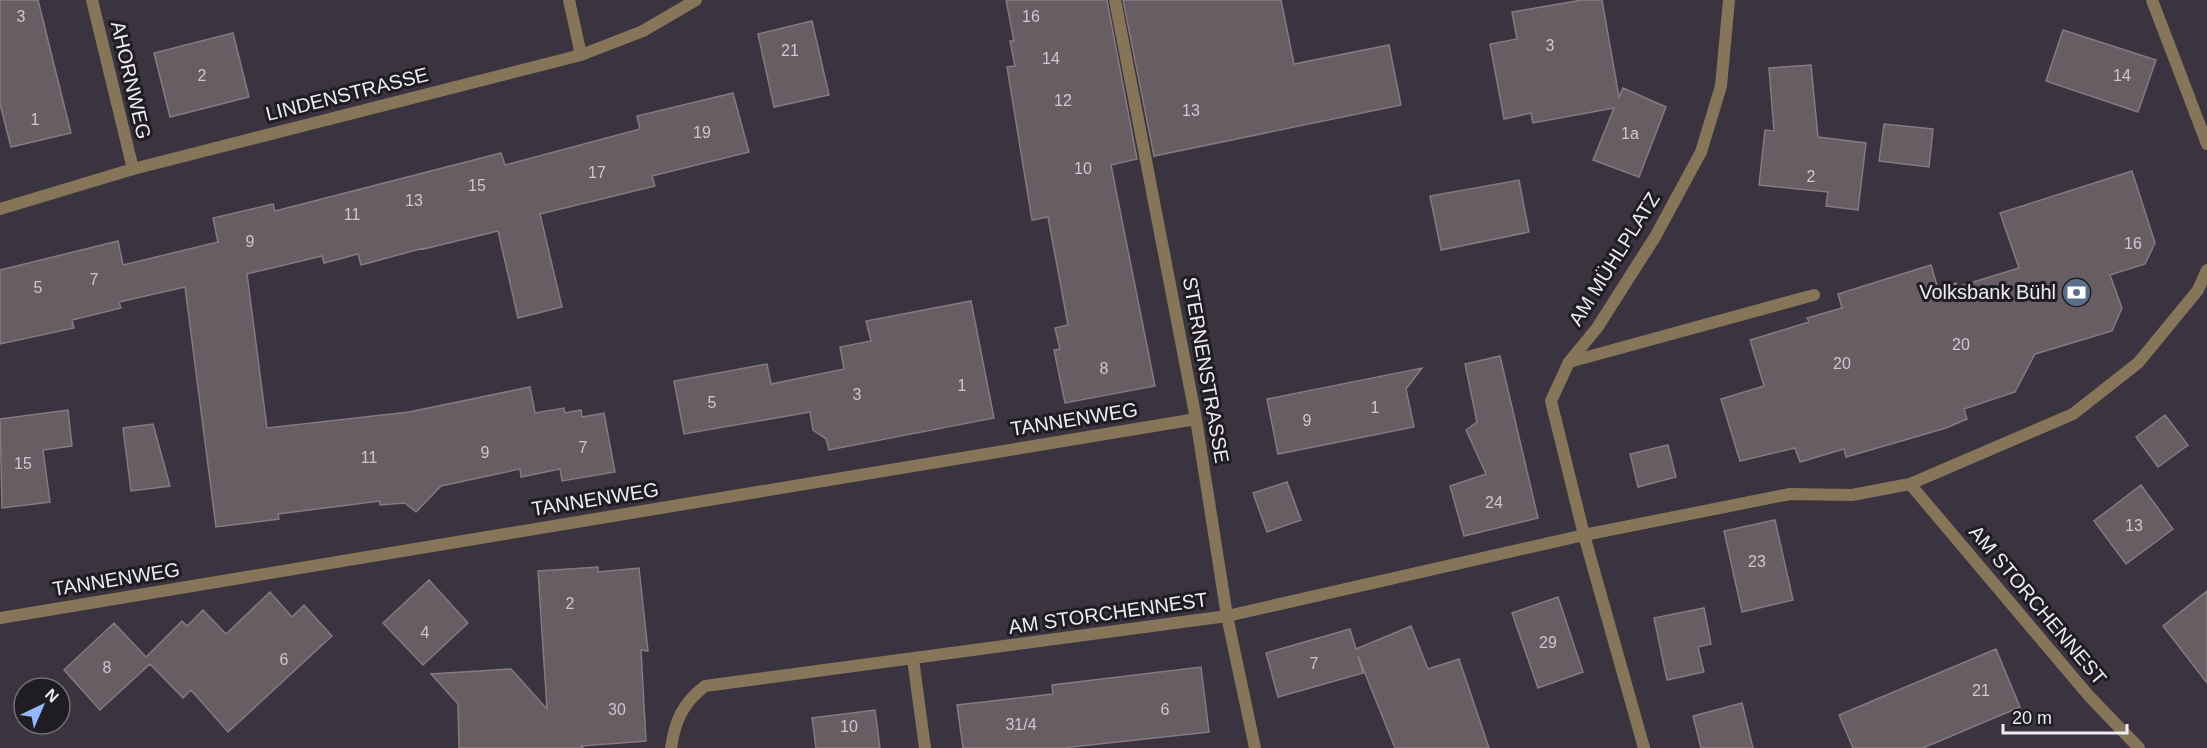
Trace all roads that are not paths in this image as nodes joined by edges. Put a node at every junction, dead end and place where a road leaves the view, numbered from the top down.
1 (92, 0) edge
2 (569, 0) edge
3 (696, 0) edge
4 (1115, 0) edge
5 (1729, 0) edge
6 (2152, 0) edge
7 (581, 55) junction
8 (2207, 144) edge
9 (133, 169) junction
10 (0, 209) edge
11 (2207, 270) edge
12 (1814, 295) dead end
13 (1569, 362) junction
14 (1196, 418) junction
15 (1910, 484) junction
16 (1584, 535) junction
17 (1227, 616) junction
18 (0, 618) edge
19 (913, 660) junction
20 (671, 748) edge
21 (925, 748) edge
22 (1255, 748) edge
23 (1644, 748) edge
24 (2139, 748) edge

1 - 9 street, AHORNWEG
2 - 7 street
3 - 7 street, LINDENSTRASSE
4 - 14 street, STERNENSTRASSE
5 - 13 street, AM MÜHLPLATZ
6 - 8 street
7 - 9 street, LINDENSTRASSE
9 - 10 street, LINDENSTRASSE
11 - 15 street, AM STORCHENNEST
12 - 13 street
13 - 16 street, AM MÜHLPLATZ
14 - 17 street, STERNENSTRASSE
14 - 18 street, TANNENWEG
15 - 16 street, AM STORCHENNEST
15 - 24 street, AM STORCHENNEST
16 - 17 street, AM STORCHENNEST
16 - 23 street
17 - 19 street, AM STORCHENNEST
17 - 22 street, STERNENSTRASSE
19 - 20 street, AM STORCHENNEST
19 - 21 street

